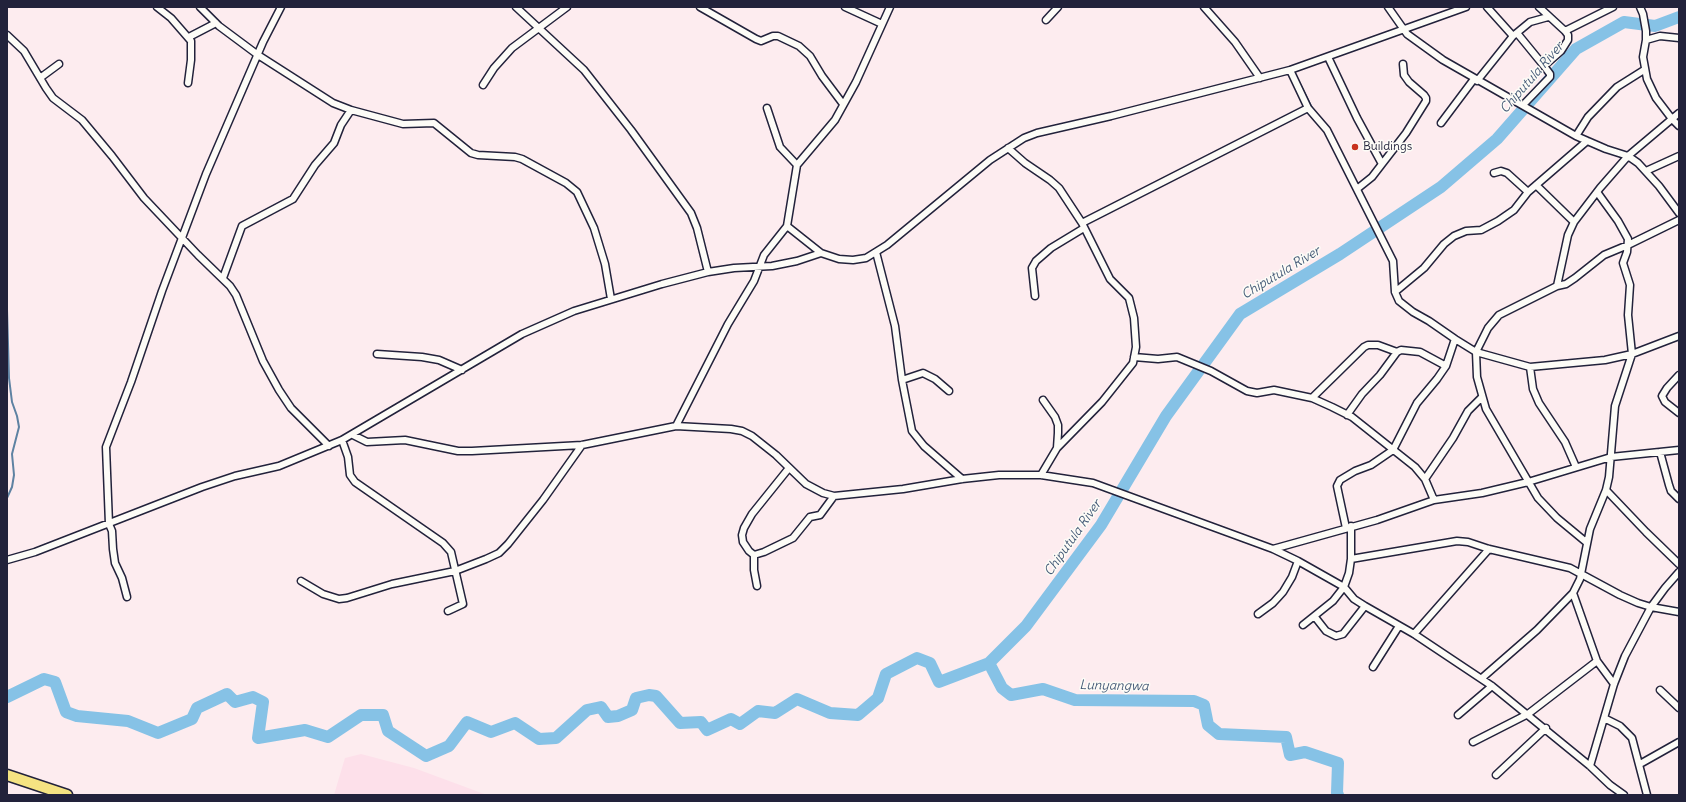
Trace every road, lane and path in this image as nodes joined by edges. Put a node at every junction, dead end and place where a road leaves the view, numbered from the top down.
1 (157, 7) edge
2 (200, 7) edge
3 (281, 7) edge
4 (516, 7) edge
5 (567, 7) edge
6 (700, 7) edge
7 (846, 7) edge
8 (890, 7) edge
9 (1058, 7) edge
10 (1204, 7) edge
11 (1388, 7) edge
12 (1466, 7) edge
13 (1487, 7) edge
14 (1539, 7) edge
15 (1613, 7) edge
16 (1640, 7) edge
17 (1548, 17) junction
18 (1046, 20) dead end
19 (216, 23) junction
20 (882, 24) junction
21 (538, 28) junction
22 (1404, 30) junction
23 (1565, 31) junction
24 (1515, 34) junction
25 (7, 35) edge
26 (189, 37) junction
27 (1679, 38) edge
28 (1646, 40) junction
29 (258, 55) junction
30 (1328, 57) junction
31 (59, 64) dead end
32 (1403, 64) dead end
33 (1544, 66) junction
34 (1290, 70) junction
35 (1644, 70) junction
36 (40, 78) junction
37 (1260, 78) junction
38 (1475, 80) junction
39 (188, 84) dead end
40 (483, 85) dead end
41 (844, 104) junction
42 (1525, 106) junction
43 (767, 108) dead end
44 (1308, 108) junction
45 (351, 110) junction
46 (1679, 113) edge
47 (1672, 119) junction
48 (1441, 123) dead end
49 (1679, 126) edge
50 (1576, 136) junction
51 (1587, 141) junction
52 (1008, 148) junction
53 (1628, 156) junction
54 (1679, 156) edge
55 (1382, 164) junction
56 (797, 165) junction
57 (1646, 171) junction
58 (1494, 173) dead end
59 (1536, 185) junction
60 (1356, 189) junction
61 (1528, 192) junction
62 (1597, 192) junction
63 (1679, 213) edge
64 (1679, 220) edge
65 (1574, 222) junction
66 (787, 226) junction
67 (1083, 226) junction
68 (182, 238) junction
69 (1628, 245) junction
70 (876, 252) junction
71 (821, 253) junction
72 (760, 267) junction
73 (708, 272) junction
74 (223, 278) junction
75 (1557, 286) junction
76 (1395, 292) junction
77 (1035, 296) dead end
78 (611, 299) junction
79 (1679, 336) edge
80 (1455, 339) junction
81 (1397, 352) junction
82 (1476, 352) junction
83 (377, 354) dead end
84 (1632, 354) junction
85 (1134, 358) junction
86 (1446, 366) junction
87 (1530, 367) junction
88 (462, 370) junction
89 (1679, 375) edge
90 (902, 380) junction
91 (949, 391) dead end
92 (1482, 397) junction
93 (1312, 398) junction
94 (1043, 400) dead end
95 (1679, 412) edge
96 (1347, 415) junction
97 (676, 426) junction
98 (352, 435) junction
99 (342, 440) junction
100 (582, 445) junction
101 (329, 446) junction
102 (1057, 448) junction
103 (1393, 450) junction
104 (1679, 450) edge
105 (1660, 452) junction
106 (1611, 457) junction
107 (1576, 467) junction
108 (789, 468) junction
109 (1041, 475) junction
110 (962, 479) junction
111 (1425, 479) junction
112 (1528, 482) junction
113 (1606, 490) junction
114 (834, 496) junction
115 (1679, 499) edge
116 (1434, 500) junction
117 (109, 524) junction
118 (1349, 527) junction
119 (1586, 542) junction
120 (1489, 548) junction
121 (1273, 549) junction
122 (754, 555) junction
123 (1351, 559) junction
124 (7, 560) edge
125 (1298, 561) junction
126 (1679, 564) edge
127 (455, 571) junction
128 (1679, 572) edge
129 (1581, 573) junction
130 (301, 582) dead end
131 (758, 586) dead end
132 (1344, 587) junction
133 (1573, 593) junction
134 (127, 597) dead end
135 (1365, 606) junction
136 (1651, 607) junction
137 (448, 611) dead end
138 (1679, 612) edge
139 (1258, 614) dead end
140 (1315, 617) junction
141 (1303, 625) dead end
142 (1399, 626) junction
143 (1414, 634) junction
144 (1597, 661) junction
145 (1372, 667) dead end
146 (1482, 678) junction
147 (1614, 684) junction
148 (1492, 686) junction
149 (1660, 690) dead end
150 (1679, 708) edge
151 (1528, 714) junction
152 (1458, 715) dead end
153 (1604, 718) junction
154 (1546, 728) junction
155 (1472, 742) dead end
156 (1679, 742) edge
157 (1640, 764) junction
158 (1590, 766) junction
159 (7, 775) edge
160 (1496, 775) dead end
161 (67, 795) edge
162 (1624, 795) edge
163 (1647, 795) edge

1 - 26 street
2 - 19 street
3 - 29 street
4 - 21 street
5 - 21 street
6 - 41 street
7 - 20 street
8 - 20 street
9 - 18 street
10 - 37 street
11 - 22 street
12 - 22 street
13 - 24 street
14 - 17 street
15 - 23 street
16 - 28 street
17 - 23 street
17 - 24 street
19 - 26 street
19 - 29 street
20 - 41 street
21 - 40 street
21 - 73 street
22 - 30 street
22 - 38 street
23 - 33 street
24 - 33 street
24 - 38 street
25 - 36 street
26 - 39 street
27 - 28 street
28 - 35 street
29 - 45 street
29 - 68 street
30 - 34 street
30 - 55 street
31 - 36 street
32 - 55 street
33 - 42 street
34 - 37 street
34 - 44 street
35 - 47 street
35 - 50 street
36 - 68 street
37 - 52 street
38 - 42 street
38 - 48 street
41 - 56 street
42 - 50 street
43 - 56 street
44 - 60 street
44 - 67 street
45 - 74 street
45 - 78 street
46 - 47 street
47 - 49 street
47 - 53 street
50 - 51 street
51 - 53 street
51 - 59 street
52 - 67 street
52 - 70 street
53 - 57 street
53 - 62 street
54 - 57 street
55 - 60 street
56 - 66 street
57 - 63 street
58 - 61 street
59 - 61 street
59 - 65 street
60 - 76 street
61 - 76 street
62 - 65 street
62 - 69 street
64 - 69 street
65 - 75 street
66 - 71 street
66 - 72 street
67 - 77 street
67 - 85 street
68 - 74 street
68 - 117 street
69 - 75 street
69 - 84 street
70 - 71 street
70 - 90 street
71 - 72 street
72 - 73 street
72 - 97 street
73 - 78 street
74 - 101 street
75 - 82 street
76 - 80 street
78 - 88 street
79 - 84 street
80 - 82 street
80 - 86 street
81 - 86 street
81 - 93 street
81 - 96 street
82 - 87 street
82 - 92 street
83 - 88 street
84 - 87 street
84 - 106 street
85 - 93 street
85 - 102 street
86 - 103 street
87 - 107 street
88 - 98 street
89 - 95 street
90 - 91 street
90 - 110 street
92 - 111 street
92 - 112 street
93 - 96 street
94 - 102 street
96 - 103 street
97 - 100 street
97 - 108 street
98 - 99 street
98 - 100 street
99 - 101 street
99 - 127 street
100 - 127 street
101 - 117 street
102 - 109 street
103 - 111 street
103 - 118 street
104 - 105 street
105 - 106 street
105 - 115 street
106 - 107 street
106 - 113 street
107 - 112 street
108 - 114 street
108 - 122 street
109 - 110 street
109 - 121 street
110 - 114 street
111 - 116 street
112 - 116 street
112 - 119 street
113 - 119 street
113 - 126 street
114 - 122 street
116 - 118 street
117 - 124 street
117 - 134 street
118 - 121 street
118 - 123 street
119 - 129 street
120 - 123 street
120 - 129 street
120 - 143 street
121 - 125 street
122 - 131 street
123 - 132 street
125 - 132 street
125 - 139 street
127 - 130 street
127 - 137 street
128 - 136 street
129 - 133 street
129 - 136 street
132 - 135 street
132 - 140 street
133 - 144 street
133 - 146 street
135 - 140 street
135 - 142 street
136 - 138 street
136 - 147 street
140 - 141 street
142 - 143 street
142 - 145 street
143 - 146 street
144 - 147 street
144 - 151 street
146 - 148 street
147 - 153 street
148 - 151 street
148 - 152 street
149 - 150 street
151 - 154 street
151 - 155 street
153 - 157 street
153 - 158 street
154 - 158 street
154 - 160 street
156 - 157 street
157 - 163 street
158 - 162 street
159 - 161 highway

